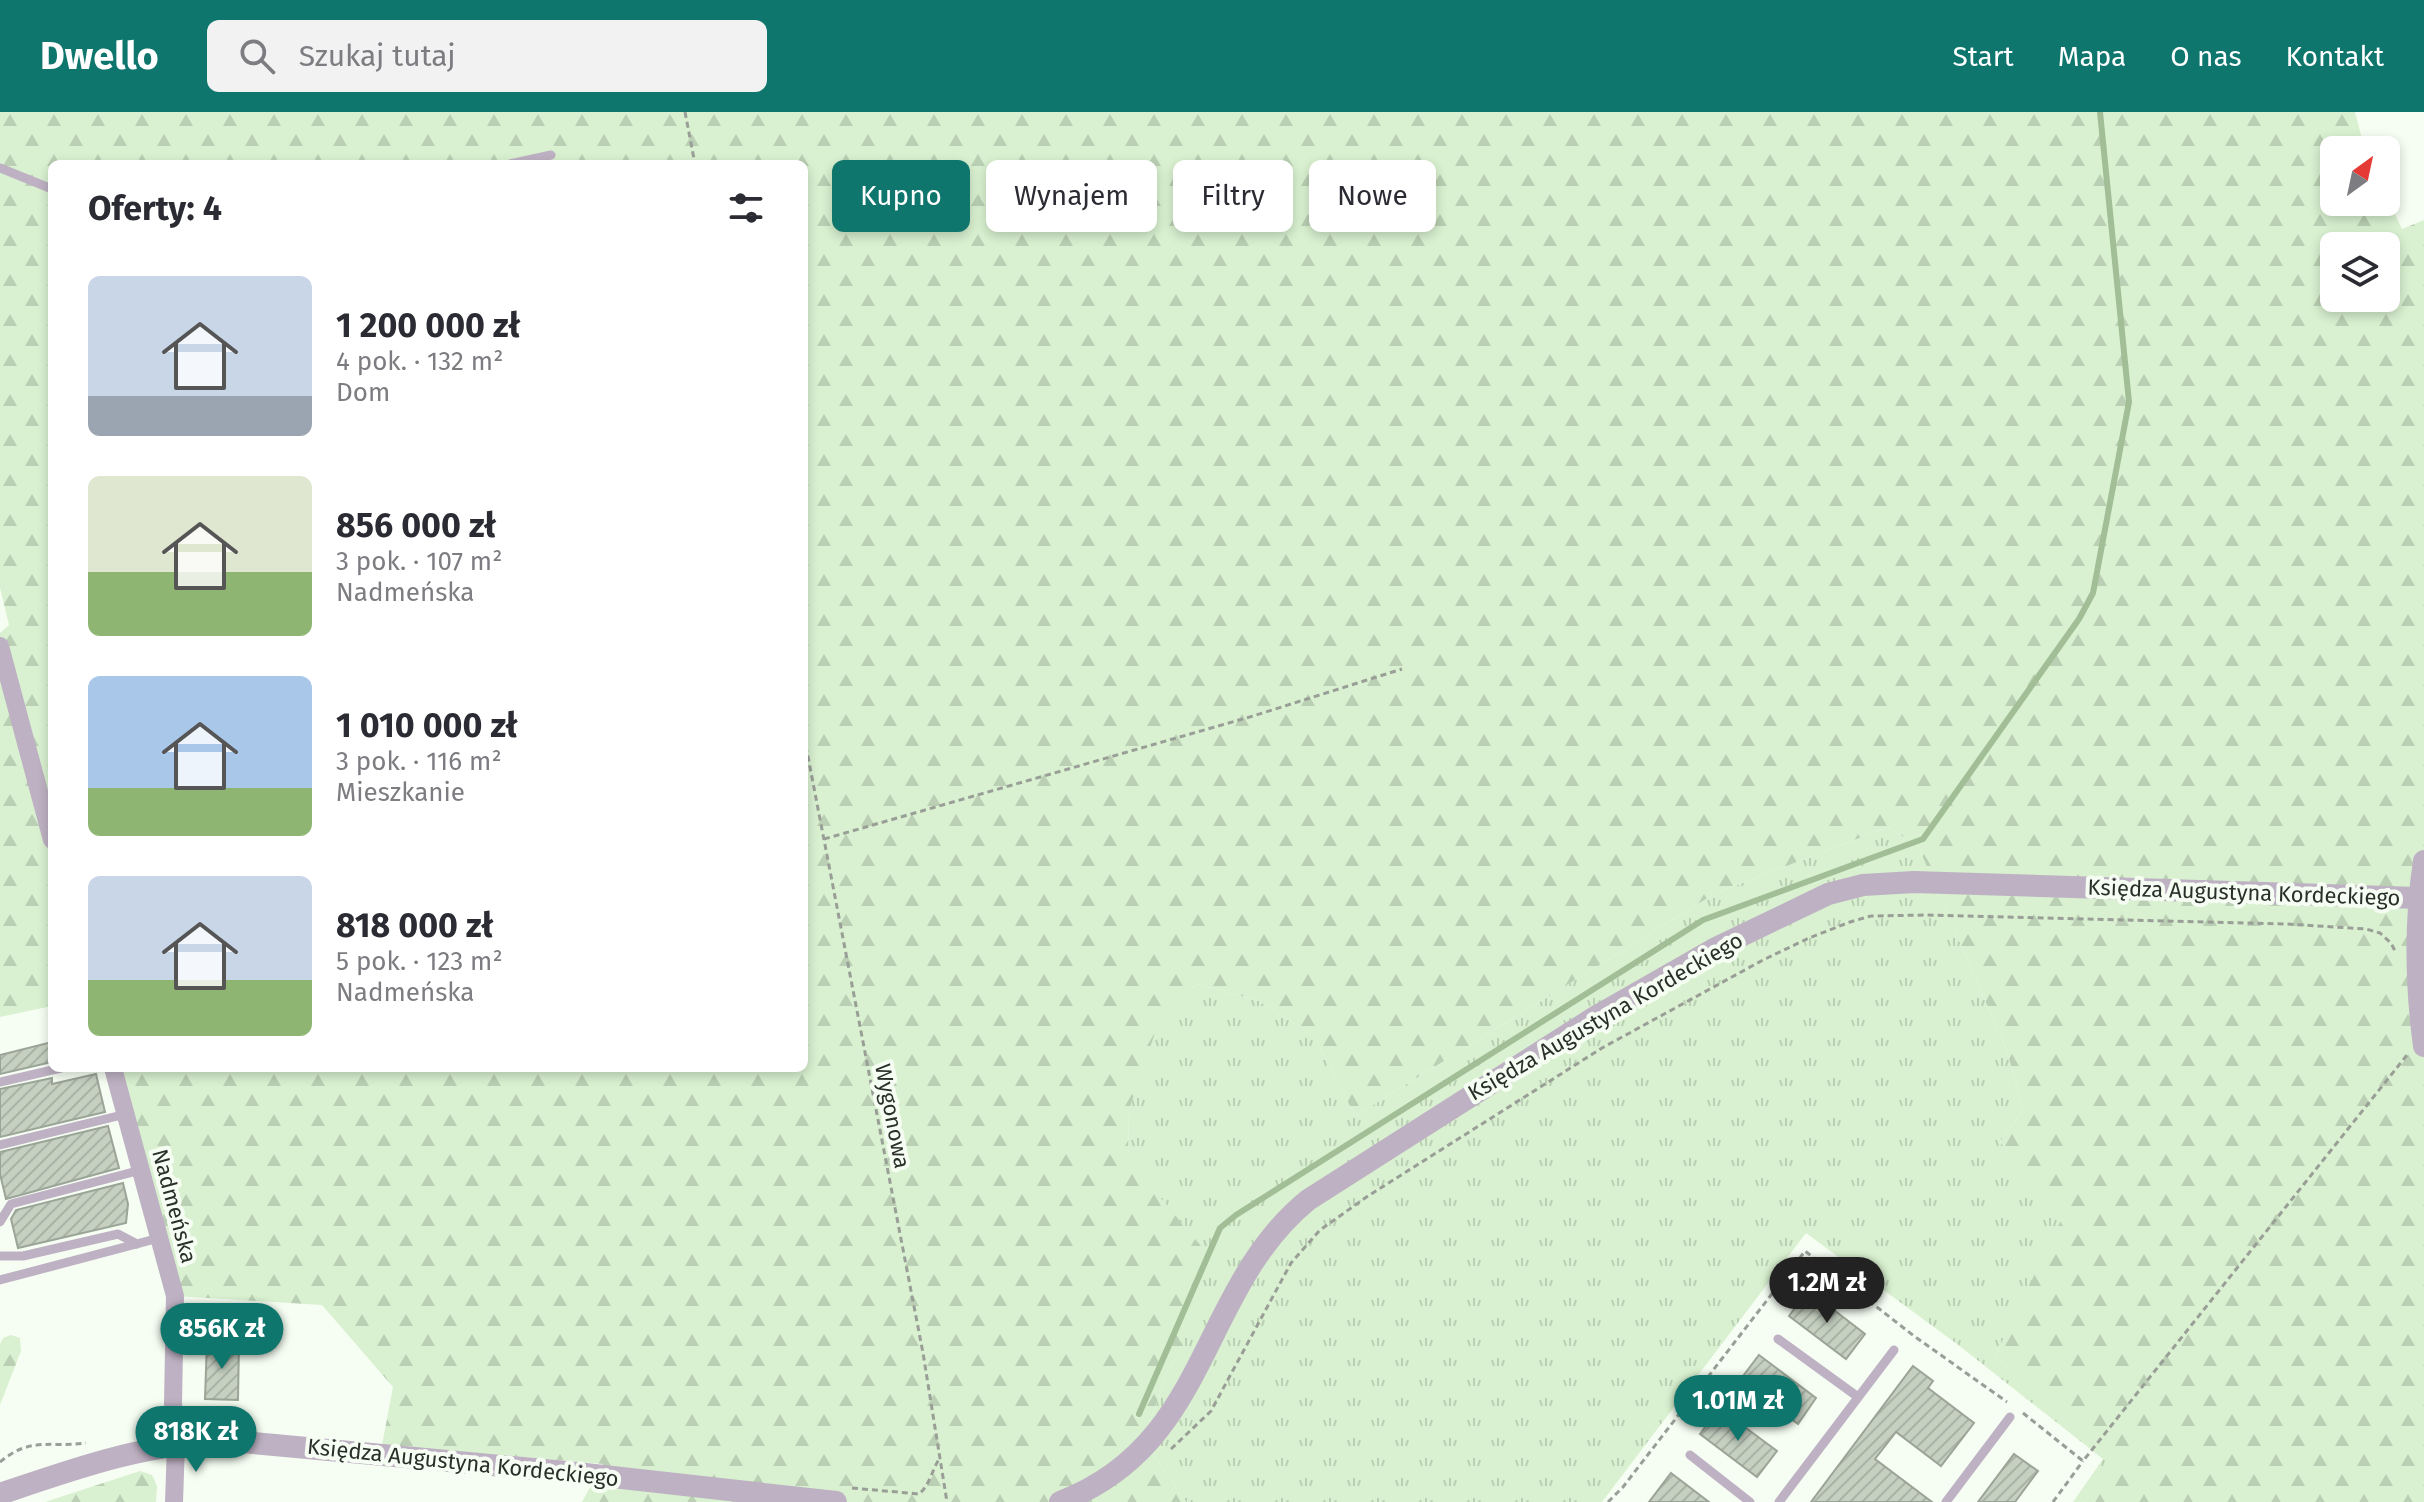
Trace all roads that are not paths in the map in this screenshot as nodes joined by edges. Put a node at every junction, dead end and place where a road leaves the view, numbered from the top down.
1 (551, 155) dead end
2 (528, 160) edge
3 (0, 168) edge
4 (48, 187) edge
5 (0, 646) edge
6 (48, 825) edge
7 (2424, 861) edge
8 (2418, 898) junction
9 (2423, 1041) edge
10 (48, 1071) edge
11 (114, 1072) edge
12 (0, 1082) edge
13 (126, 1114) junction
14 (0, 1145) edge
15 (141, 1170) junction
16 (0, 1222) edge
17 (159, 1238) junction
18 (137, 1244) junction
19 (0, 1256) edge
20 (0, 1280) edge
21 (1778, 1339) dead end
22 (1894, 1350) dead end
23 (1858, 1397) junction
24 (2010, 1417) dead end
25 (176, 1444) junction
26 (1690, 1455) dead end
27 (0, 1494) edge
28 (174, 1502) edge
29 (836, 1502) edge
30 (1060, 1502) edge
31 (1750, 1502) edge
32 (1779, 1502) edge
33 (1946, 1502) edge

1 - 2 lane
3 - 4 lane
5 - 6 street
7 - 8 street
8 - 9 street
8 - 30 street, Księdza Augustyna Kordeckiego
10 - 12 lane
11 - 13 street, Nadmeńska
13 - 14 lane
13 - 15 street, Nadmeńska
15 - 16 lane
15 - 17 street, Nadmeńska
17 - 18 lane
17 - 25 street, Nadmeńska
18 - 19 lane
18 - 20 lane
21 - 23 lane
22 - 23 lane
23 - 32 lane
24 - 33 lane
25 - 27 street, Księdza Augustyna Kordeckiego
25 - 28 street, Nadmeńska
25 - 29 street, Księdza Augustyna Kordeckiego
26 - 31 lane

